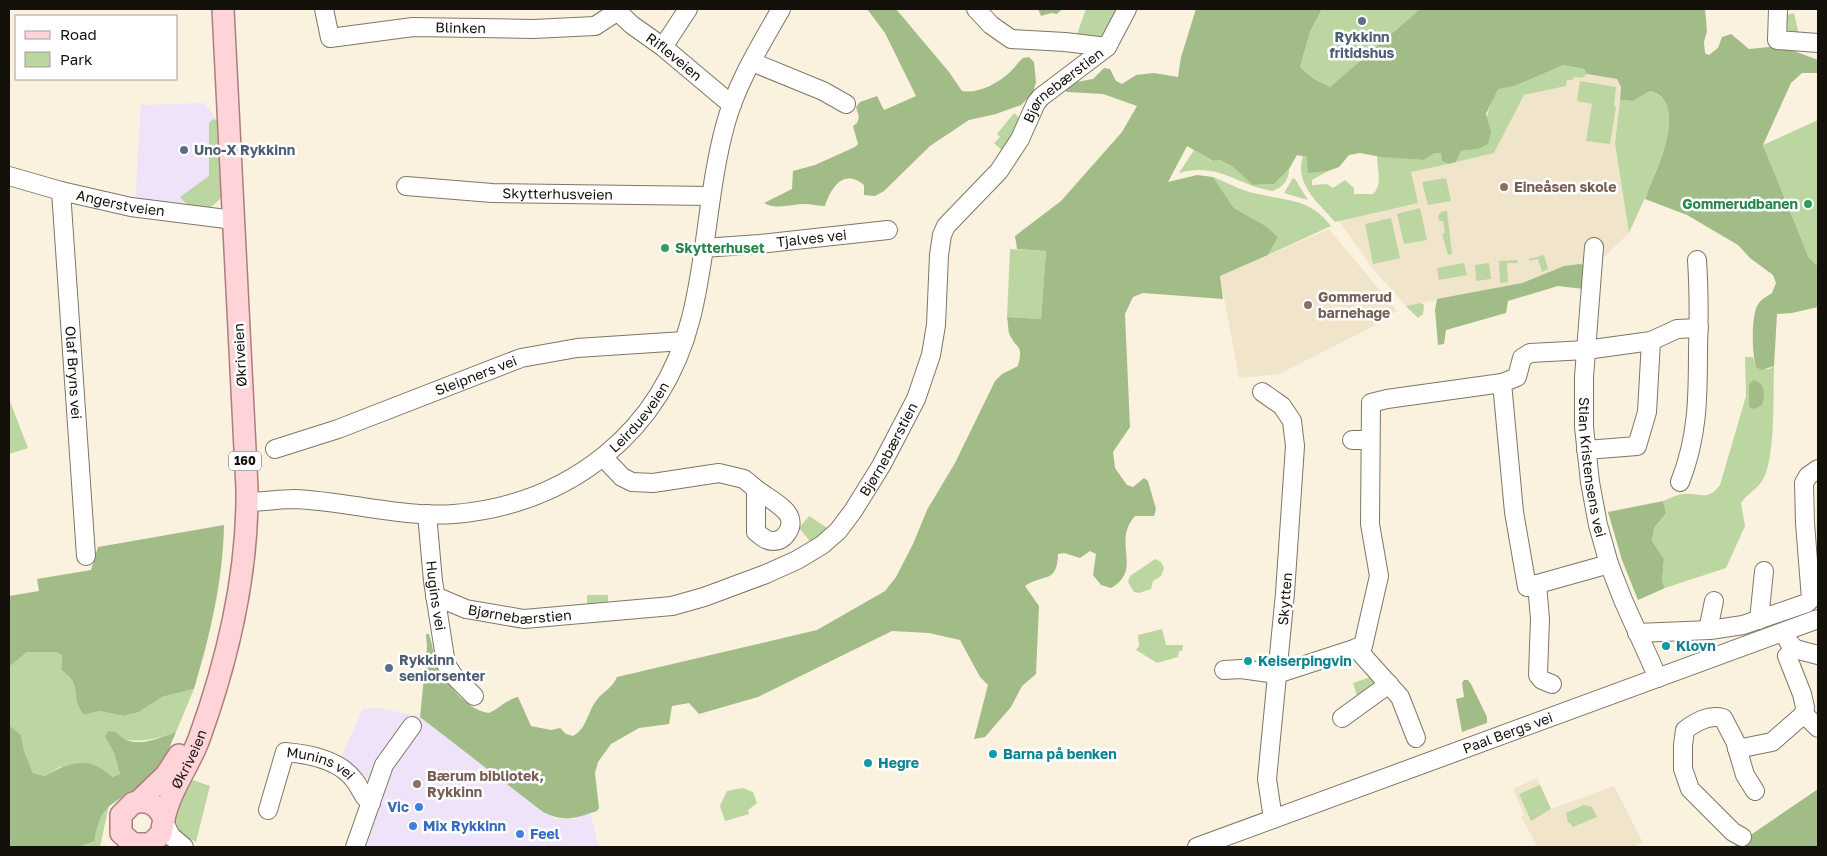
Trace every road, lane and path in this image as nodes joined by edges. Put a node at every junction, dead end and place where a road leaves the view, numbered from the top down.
1 (223, 9) edge
2 (324, 9) edge
3 (688, 9) edge
4 (781, 9) edge
5 (976, 9) edge
6 (1127, 9) edge
7 (1778, 9) edge
8 (616, 10) edge
9 (992, 17) edge
10 (1818, 43) edge
11 (663, 47) junction
12 (1107, 47) junction
13 (752, 62) junction
14 (846, 104) dead end
15 (732, 105) junction
16 (9, 176) edge
17 (406, 186) dead end
18 (61, 191) junction
19 (710, 196) junction
20 (234, 220) junction
21 (888, 230) dead end
22 (1594, 247) dead end
23 (703, 248) junction
24 (1697, 260) dead end
25 (1698, 328) junction
26 (684, 341) junction
27 (1651, 341) junction
28 (1586, 350) junction
29 (1502, 383) junction
30 (1262, 392) dead end
31 (1352, 440) dead end
32 (1370, 440) junction
33 (276, 449) dead end
34 (1586, 450) junction
35 (604, 458) junction
36 (1818, 469) edge
37 (1680, 482) dead end
38 (756, 489) dead end
39 (247, 495) junction
40 (427, 514) junction
41 (86, 556) dead end
42 (1609, 564) junction
43 (1764, 572) dead end
44 (1532, 586) junction
45 (435, 596) junction
46 (1714, 601) dead end
47 (1818, 619) edge
48 (1759, 620) junction
49 (1708, 630) junction
50 (1784, 632) junction
51 (1637, 633) junction
52 (1360, 647) junction
53 (1795, 648) junction
54 (1818, 655) edge
55 (1224, 670) dead end
56 (1277, 674) junction
57 (1658, 678) junction
58 (1388, 684) junction
59 (1552, 684) dead end
60 (474, 696) dead end
61 (211, 698) junction
62 (1804, 714) junction
63 (1342, 718) dead end
64 (412, 726) dead end
65 (1818, 728) edge
66 (1416, 738) dead end
67 (1737, 749) junction
68 (1755, 791) dead end
69 (139, 801) junction
70 (371, 803) junction
71 (268, 810) dead end
72 (1273, 819) junction
73 (164, 820) junction
74 (1742, 837) dead end
75 (118, 840) edge
76 (153, 846) edge
77 (184, 847) edge
78 (356, 847) edge
79 (1197, 847) edge

1 - 20 main road, Økriveien / 160
2 - 8 street, Blinken
3 - 11 street
4 - 13 street, Leirdueveien
5 - 9 street
6 - 12 street, Bjørnebærstien
7 - 10 street
8 - 11 street, Rifleveien
9 - 12 street
11 - 15 street, Rifleveien
12 - 45 street, Bjørnebærstien
13 - 14 street
13 - 15 street, Leirdueveien
15 - 19 street, Leirdueveien
16 - 18 street, Angerstveien
17 - 19 street, Skytterhusveien
18 - 20 street, Angerstveien
18 - 41 street, Olaf Bryns vei
19 - 23 street, Leirdueveien
20 - 39 main road, Økriveien / 160
21 - 23 street, Tjalves vei
22 - 28 street, Stian Kristensens vei
23 - 26 street, Leirdueveien
24 - 25 street
25 - 27 street
25 - 37 street
26 - 33 street, Sleipners vei
26 - 35 street, Leirdueveien
27 - 28 street
27 - 34 street
28 - 29 street
28 - 34 street, Stian Kristensens vei
29 - 32 street
29 - 44 street
30 - 56 street, Skytten
31 - 32 street
32 - 52 street
34 - 42 street, Stian Kristensens vei
35 - 38 street
35 - 40 street, Leirdueveien
36 - 48 street
39 - 40 street, Leirdueveien
39 - 61 main road, Økriveien / 160
40 - 45 street, Hugins vei
42 - 44 street
42 - 51 street, Stian Kristensens vei
43 - 48 street
44 - 59 street
45 - 60 street, Hugins vei
46 - 49 street
47 - 50 street, Paal Bergs vei
48 - 49 street
49 - 51 street
50 - 53 street
50 - 57 street, Paal Bergs vei
51 - 57 street, Stian Kristensens vei
52 - 56 street
52 - 58 street
53 - 54 street
53 - 62 street
55 - 56 street
56 - 72 street, Skytten
57 - 72 street, Paal Bergs vei
58 - 63 street
58 - 66 street
61 - 69 main road, Økriveien / 160
61 - 73 main road, Økriveien / 160
62 - 65 street
62 - 67 street
64 - 70 street
67 - 68 street
67 - 74 street
69 - 73 main road
69 - 75 main road, 160
70 - 71 street, Munins vei
70 - 78 street
72 - 79 street, Paal Bergs vei
73 - 76 main road, 160
73 - 77 street
75 - 76 main road, 160

